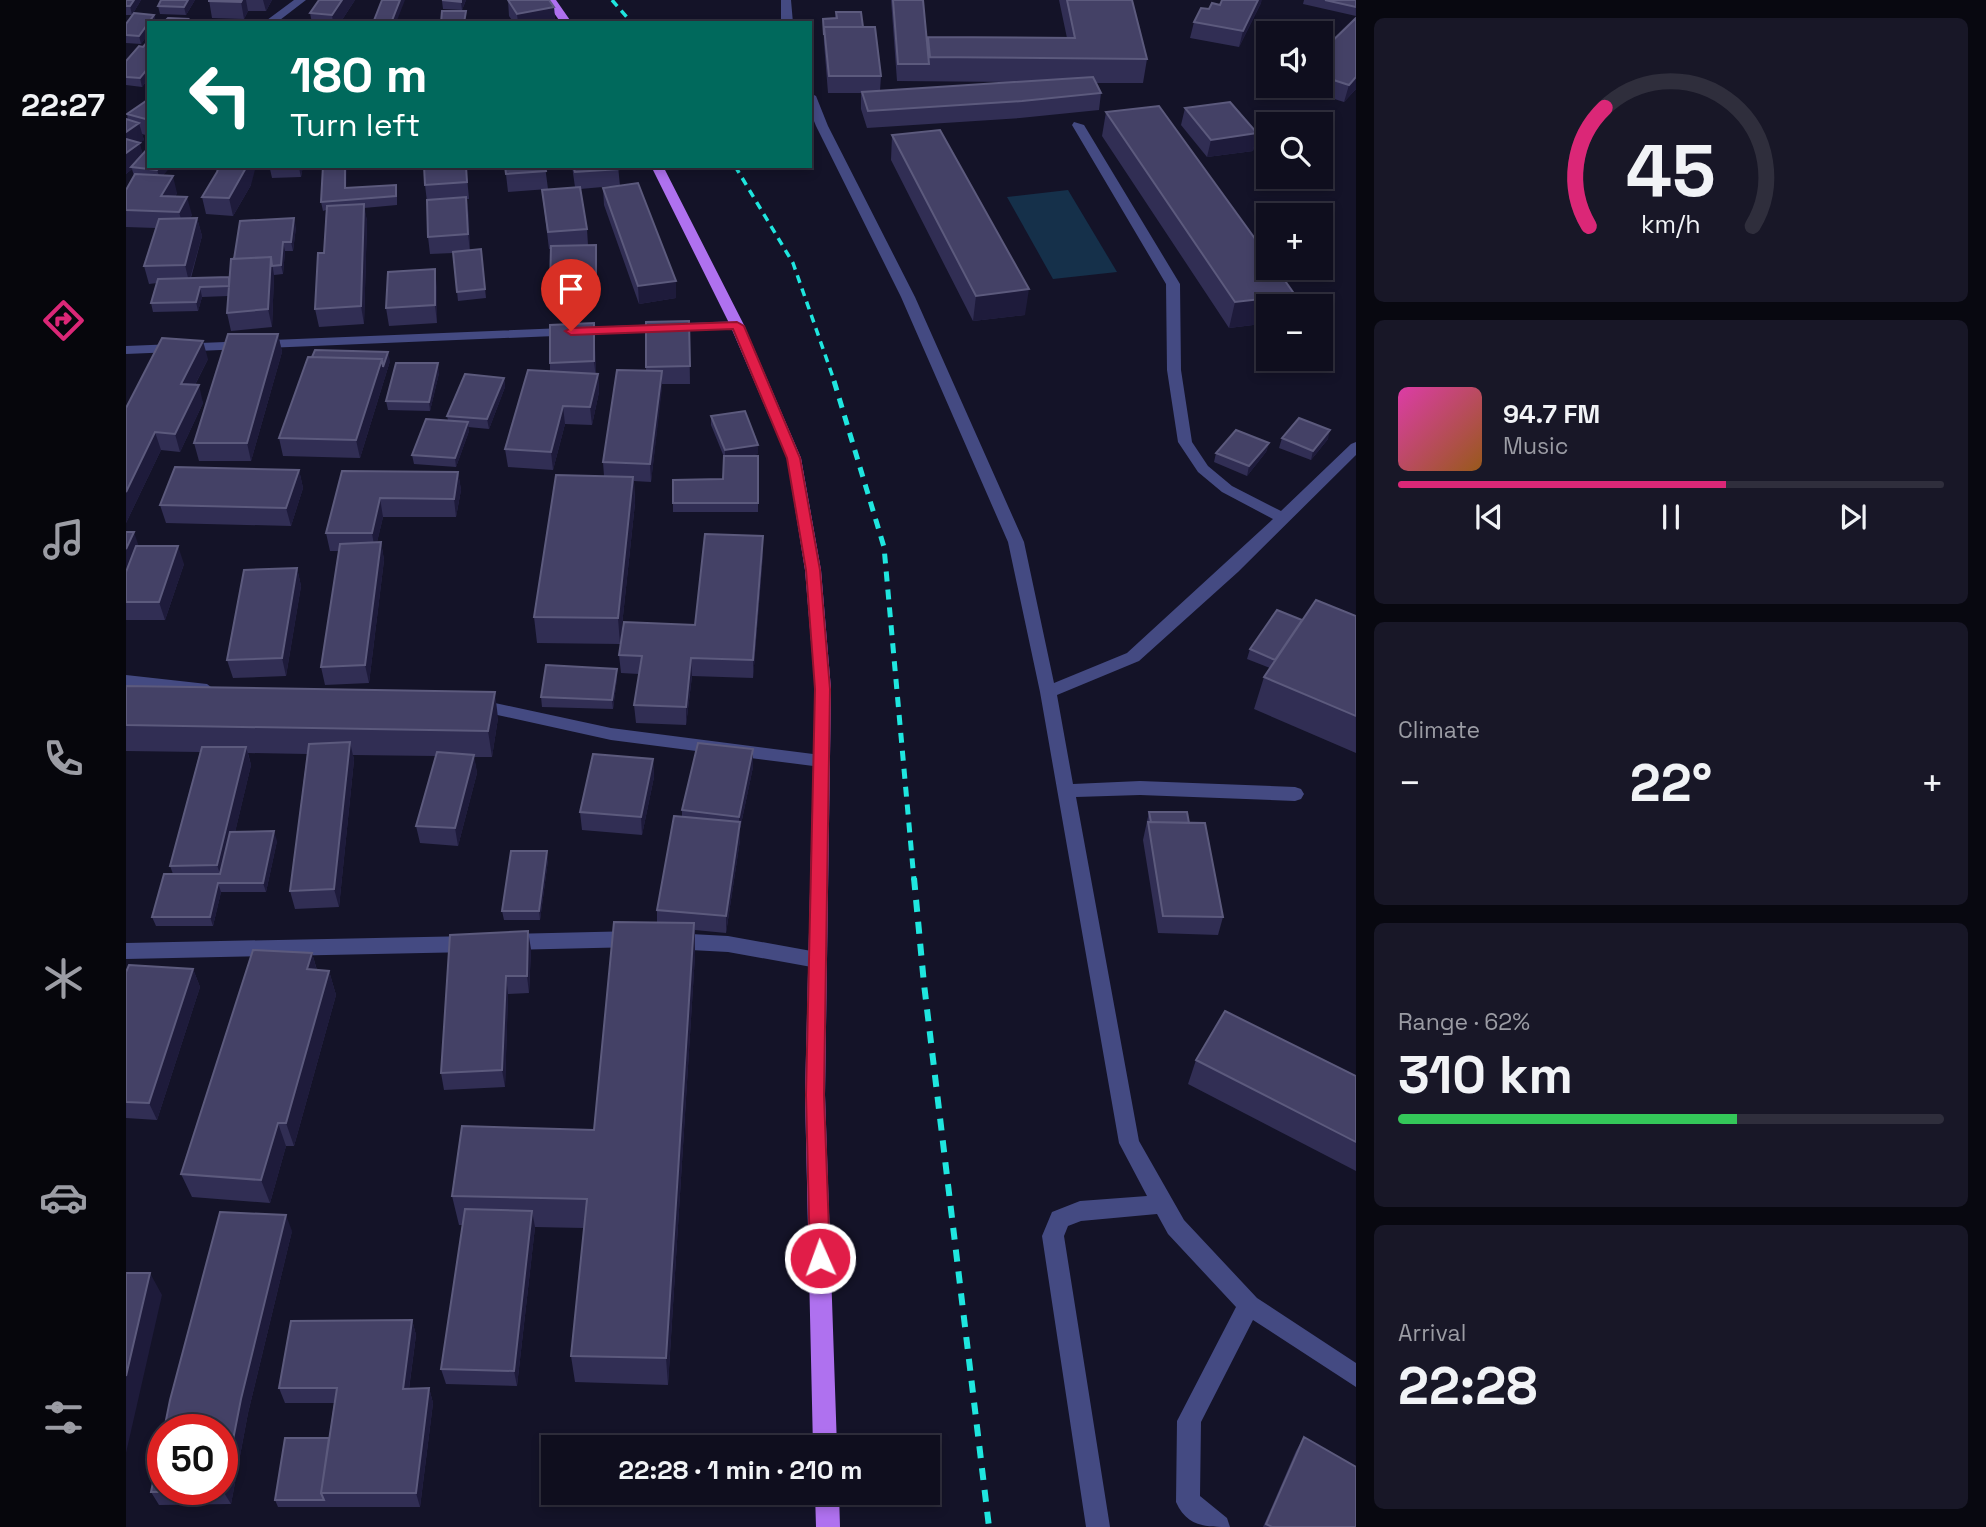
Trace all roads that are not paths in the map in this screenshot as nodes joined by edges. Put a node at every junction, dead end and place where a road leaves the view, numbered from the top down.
1 (301, 0) edge
2 (550, 0) edge
3 (786, 0) edge
4 (271, 21) edge
5 (566, 21) edge
6 (787, 21) edge
7 (812, 101) edge
8 (1078, 125) dead end
9 (658, 168) edge
10 (737, 326) junction
11 (126, 350) edge
12 (1356, 447) edge
13 (1283, 518) junction
14 (126, 681) edge
15 (1048, 692) junction
16 (228, 694) edge
17 (453, 702) edge
18 (821, 761) junction
19 (1066, 790) junction
20 (1294, 794) dead end
21 (126, 951) edge
22 (817, 960) junction
23 (1163, 1204) junction
24 (1249, 1305) junction
25 (1356, 1376) edge
26 (825, 1435) edge
27 (827, 1505) edge
28 (828, 1527) edge
29 (1098, 1527) edge
30 (1218, 1527) edge

1 - 4 street
2 - 5 main road
3 - 6 street
7 - 15 street
8 - 13 street
9 - 10 main road
10 - 11 street
10 - 18 main road
12 - 13 street
13 - 15 street
14 - 16 street
15 - 19 street
17 - 18 street
18 - 22 main road
19 - 20 street
19 - 23 street
21 - 22 street
22 - 26 main road
23 - 24 street
23 - 29 street
24 - 25 street
24 - 30 street
27 - 28 main road

